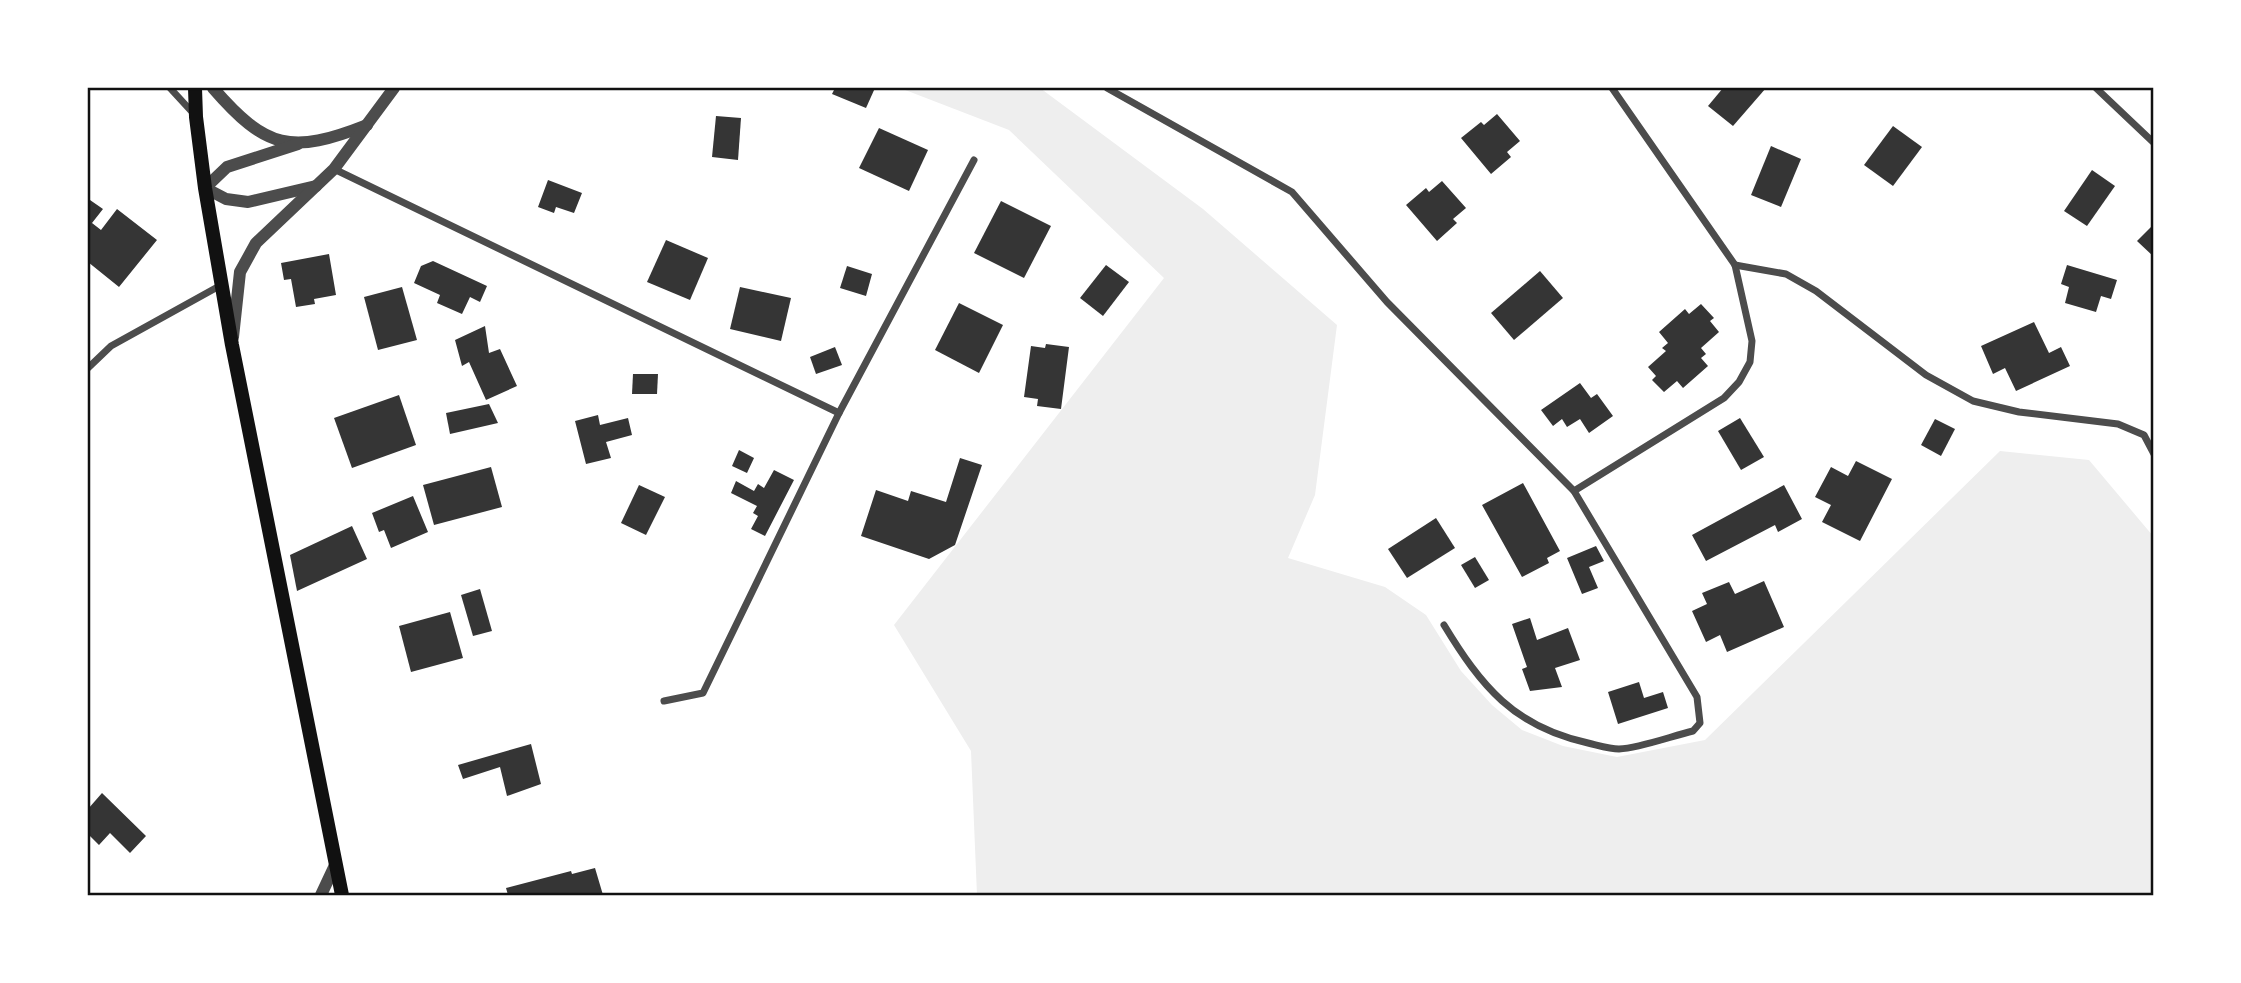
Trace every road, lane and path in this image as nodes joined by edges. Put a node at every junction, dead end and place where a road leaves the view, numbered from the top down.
1 (170, 88) edge
2 (195, 88) edge
3 (213, 88) edge
4 (394, 88) edge
5 (1107, 88) edge
6 (1612, 88) edge
7 (2096, 88) edge
8 (197, 117) junction
9 (367, 125) junction
10 (2154, 143) edge
11 (298, 144) junction
12 (974, 160) dead end
13 (334, 169) junction
14 (320, 185) junction
15 (205, 188) junction
16 (1735, 265) junction
17 (223, 284) junction
18 (232, 345) junction
19 (88, 368) edge
20 (839, 413) junction
21 (2154, 454) edge
22 (1574, 491) junction
23 (1444, 625) dead end
24 (664, 701) dead end
25 (336, 863) junction
26 (321, 895) edge
27 (342, 895) edge

1 - 8 street
2 - 8 main road
3 - 11 street
4 - 9 street
5 - 22 street
6 - 16 street
7 - 10 street
8 - 15 main road
9 - 11 street
9 - 13 street
11 - 15 street
12 - 20 street
13 - 14 street
13 - 20 street
14 - 15 street
14 - 18 street
15 - 17 main road
16 - 21 street
16 - 22 street
17 - 18 main road
17 - 19 street
18 - 25 main road
20 - 24 street
22 - 23 street
25 - 26 street
25 - 27 main road

